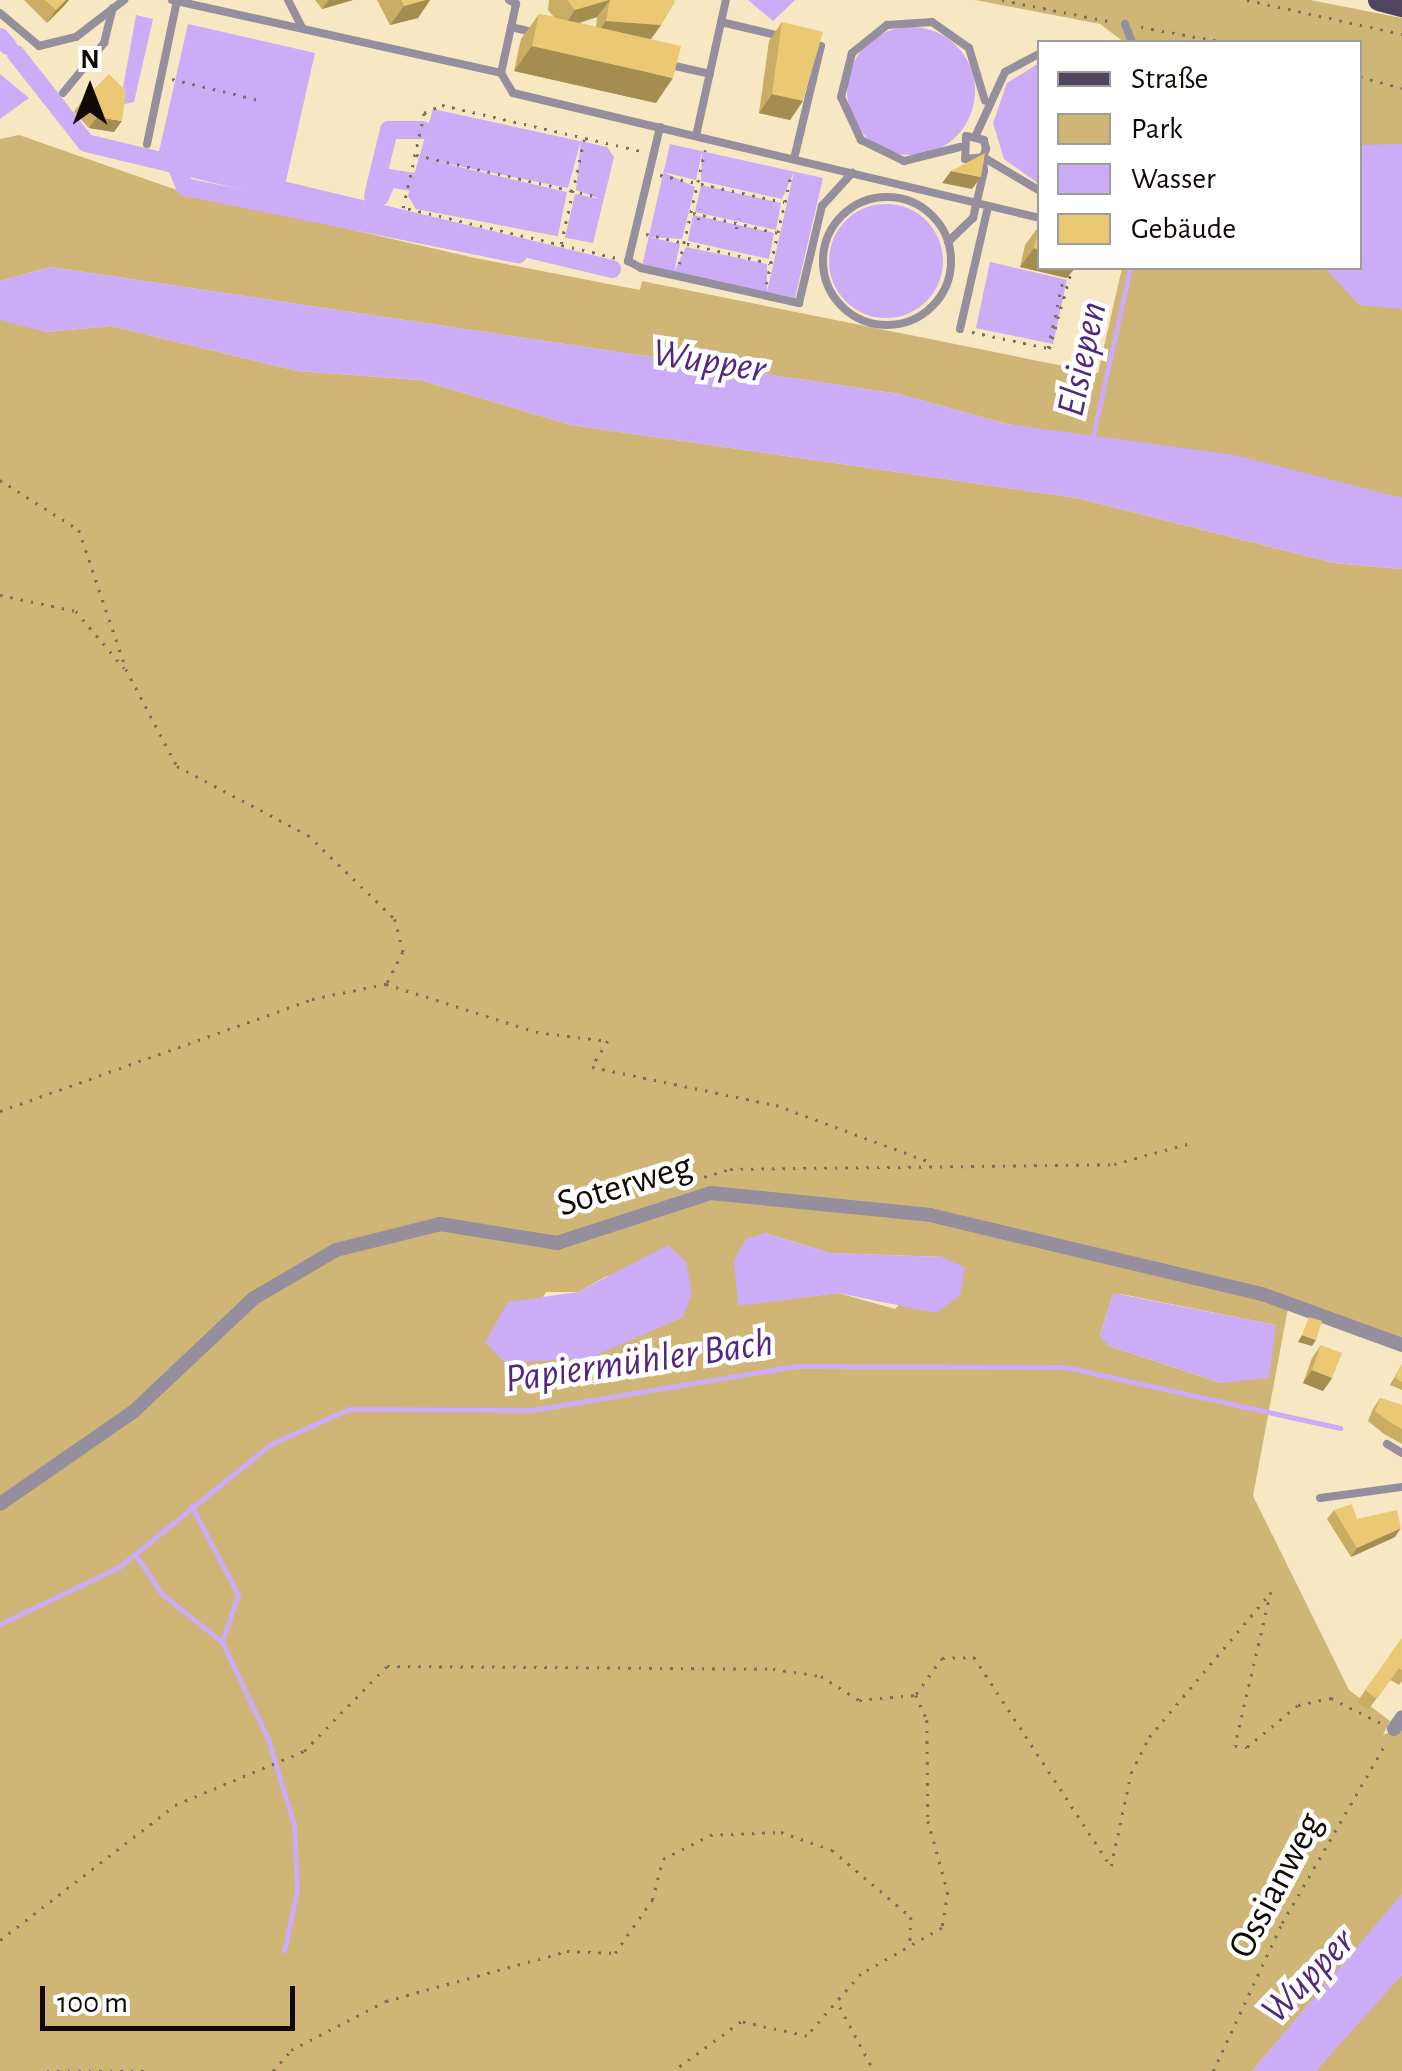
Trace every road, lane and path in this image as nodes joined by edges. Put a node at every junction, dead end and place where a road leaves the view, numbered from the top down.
1 (124, 0) edge
2 (175, 0) edge
3 (288, 0) edge
4 (714, 0) edge
5 (1247, 0) edge
6 (1379, 0) edge
7 (516, 1) edge
8 (725, 1) edge
9 (1402, 6) edge
10 (113, 8) junction
11 (0, 13) edge
12 (721, 22) junction
13 (1125, 24) dead end
14 (303, 28) junction
15 (511, 28) junction
16 (1402, 34) edge
17 (547, 36) edge
18 (788, 38) edge
19 (1131, 40) edge
20 (805, 42) edge
21 (1037, 56) edge
22 (656, 62) edge
23 (501, 74) junction
24 (710, 74) junction
25 (161, 76) junction
26 (1362, 78) edge
27 (1402, 88) edge
28 (62, 93) dead end
29 (259, 100) dead end
30 (985, 101) junction
31 (660, 127) junction
32 (976, 135) junction
33 (696, 136) junction
34 (584, 138) junction
35 (146, 144) dead end
36 (960, 148) junction
37 (705, 152) dead end
38 (415, 154) junction
39 (654, 154) junction
40 (982, 157) junction
41 (794, 158) junction
42 (792, 171) dead end
43 (852, 173) junction
44 (663, 176) dead end
45 (698, 183) junction
46 (1037, 190) edge
47 (572, 191) junction
48 (600, 198) dead end
49 (784, 202) junction
50 (978, 204) junction
51 (988, 206) junction
52 (691, 213) junction
53 (1037, 217) edge
54 (738, 220) junction
55 (736, 229) dead end
56 (778, 233) junction
57 (650, 234) dead end
58 (684, 242) junction
59 (948, 242) junction
60 (560, 245) junction
61 (628, 261) junction
62 (771, 263) junction
63 (1071, 270) edge
64 (677, 272) dead end
65 (1063, 279) dead end
66 (764, 291) dead end
67 (960, 329) joint
68 (1048, 348) junction
69 (0, 480) edge
70 (0, 595) edge
71 (126, 669) junction
72 (386, 984) junction
73 (0, 1112) edge
74 (1186, 1144) dead end
75 (933, 1163) junction
76 (672, 1200) junction
77 (1402, 1344) edge
78 (1387, 1444) dead end
79 (1402, 1453) edge
80 (1402, 1487) edge
81 (1320, 1498) dead end
82 (0, 1504) edge
83 (916, 1694) junction
84 (1398, 1723) edge
85 (0, 1940) edge
86 (910, 1946) junction
87 (839, 2004) junction
88 (47, 2071) edge
89 (144, 2071) edge
90 (274, 2071) edge
91 (674, 2071) edge
92 (874, 2071) edge
93 (1213, 2071) edge

1 - 10 lane
2 - 14 lane
2 - 25 lane
3 - 14 lane
4 - 8 lane
5 - 16 path
6 - 9 main road
7 - 15 lane
8 - 12 lane
10 - 11 lane
10 - 28 lane
12 - 18 lane
12 - 24 lane
13 - 19 lane
14 - 23 lane
15 - 17 lane
15 - 23 lane
20 - 41 lane
21 - 30 lane
22 - 24 lane
23 - 31 lane
24 - 33 lane
25 - 29 path
25 - 35 lane
26 - 27 path
30 - 32 lane
30 - 36 lane
31 - 33 lane
31 - 39 lane
32 - 36 lane
32 - 40 lane
33 - 41 lane
34 - 38 path
34 - 39 path
34 - 47 path
36 - 40 lane
37 - 45 path
38 - 47 path
38 - 60 path
39 - 61 lane
40 - 46 lane
40 - 50 lane
41 - 43 lane
42 - 49 path
43 - 50 lane
43 - 61 lane
44 - 45 path
45 - 49 path
45 - 52 path
47 - 48 path
47 - 60 path
49 - 56 path
50 - 51 lane
50 - 59 lane
51 - 53 lane
51 - 67 lane
52 - 54 path
52 - 58 path
54 - 55 path
54 - 56 path
56 - 62 path
57 - 58 path
58 - 62 path
58 - 64 path
59 - 59 lane
60 - 61 path
62 - 66 path
63 - 68 path
65 - 68 path
67 - 68 path
69 - 71 path
70 - 71 path
71 - 72 path
72 - 73 path
72 - 75 path
74 - 75 path
75 - 76 path
76 - 77 street, Soterweg
76 - 82 street, Soterweg
78 - 79 lane
80 - 81 lane
83 - 84 path
83 - 85 path
83 - 86 path
84 - 93 path, Ossianweg
86 - 87 path
86 - 90 path
87 - 91 path
87 - 92 path
88 - 89 path

